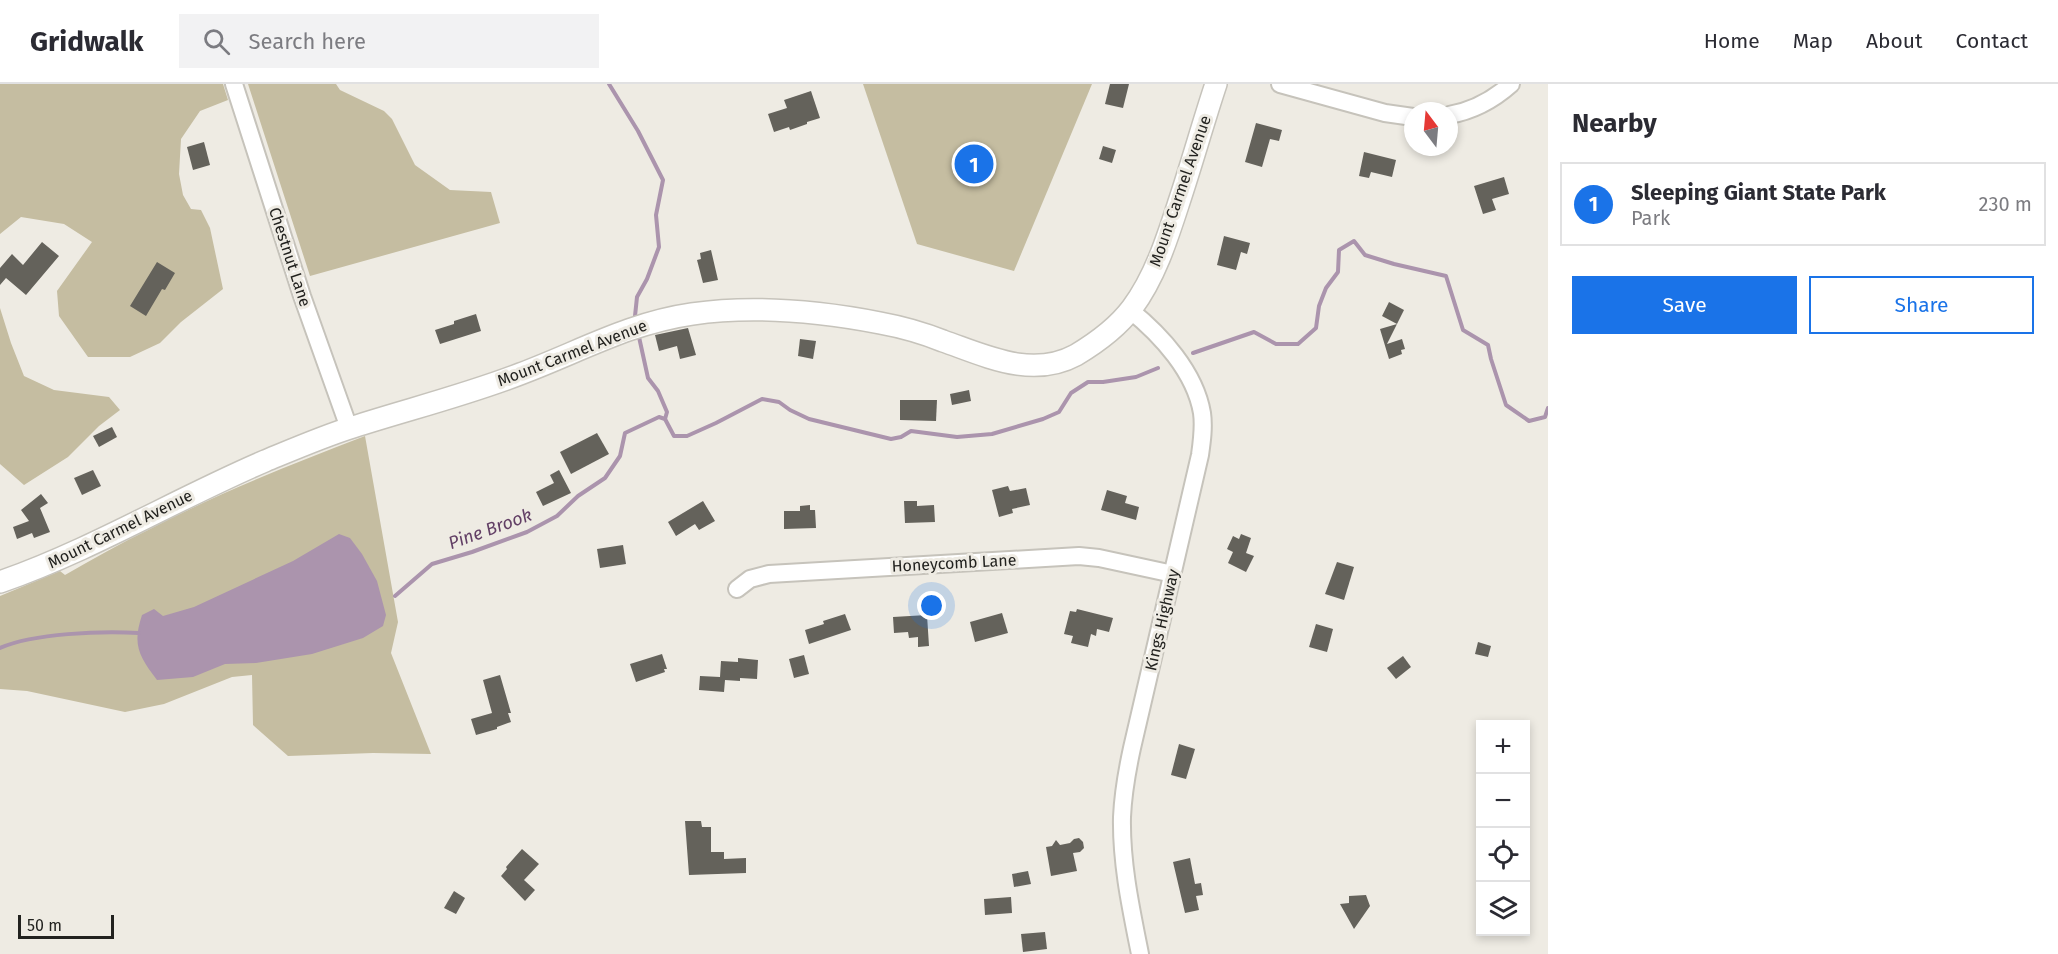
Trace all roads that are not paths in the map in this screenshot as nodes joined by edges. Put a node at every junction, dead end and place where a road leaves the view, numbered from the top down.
1 (234, 84) edge
2 (1216, 84) edge
3 (1280, 84) edge
4 (1510, 84) edge
5 (1458, 113) edge
6 (1404, 116) edge
7 (1130, 310) junction
8 (349, 428) junction
9 (1173, 574) junction
10 (0, 582) edge
11 (737, 589) dead end
12 (1140, 954) edge

1 - 8 street, Chestnut Lane
2 - 7 main road, Mount Carmel Avenue
3 - 6 street
4 - 5 street
7 - 8 main road, Mount Carmel Avenue
7 - 9 street, Kings Highway
8 - 10 main road, Mount Carmel Avenue
9 - 11 street, Honeycomb Lane
9 - 12 street, Kings Highway

